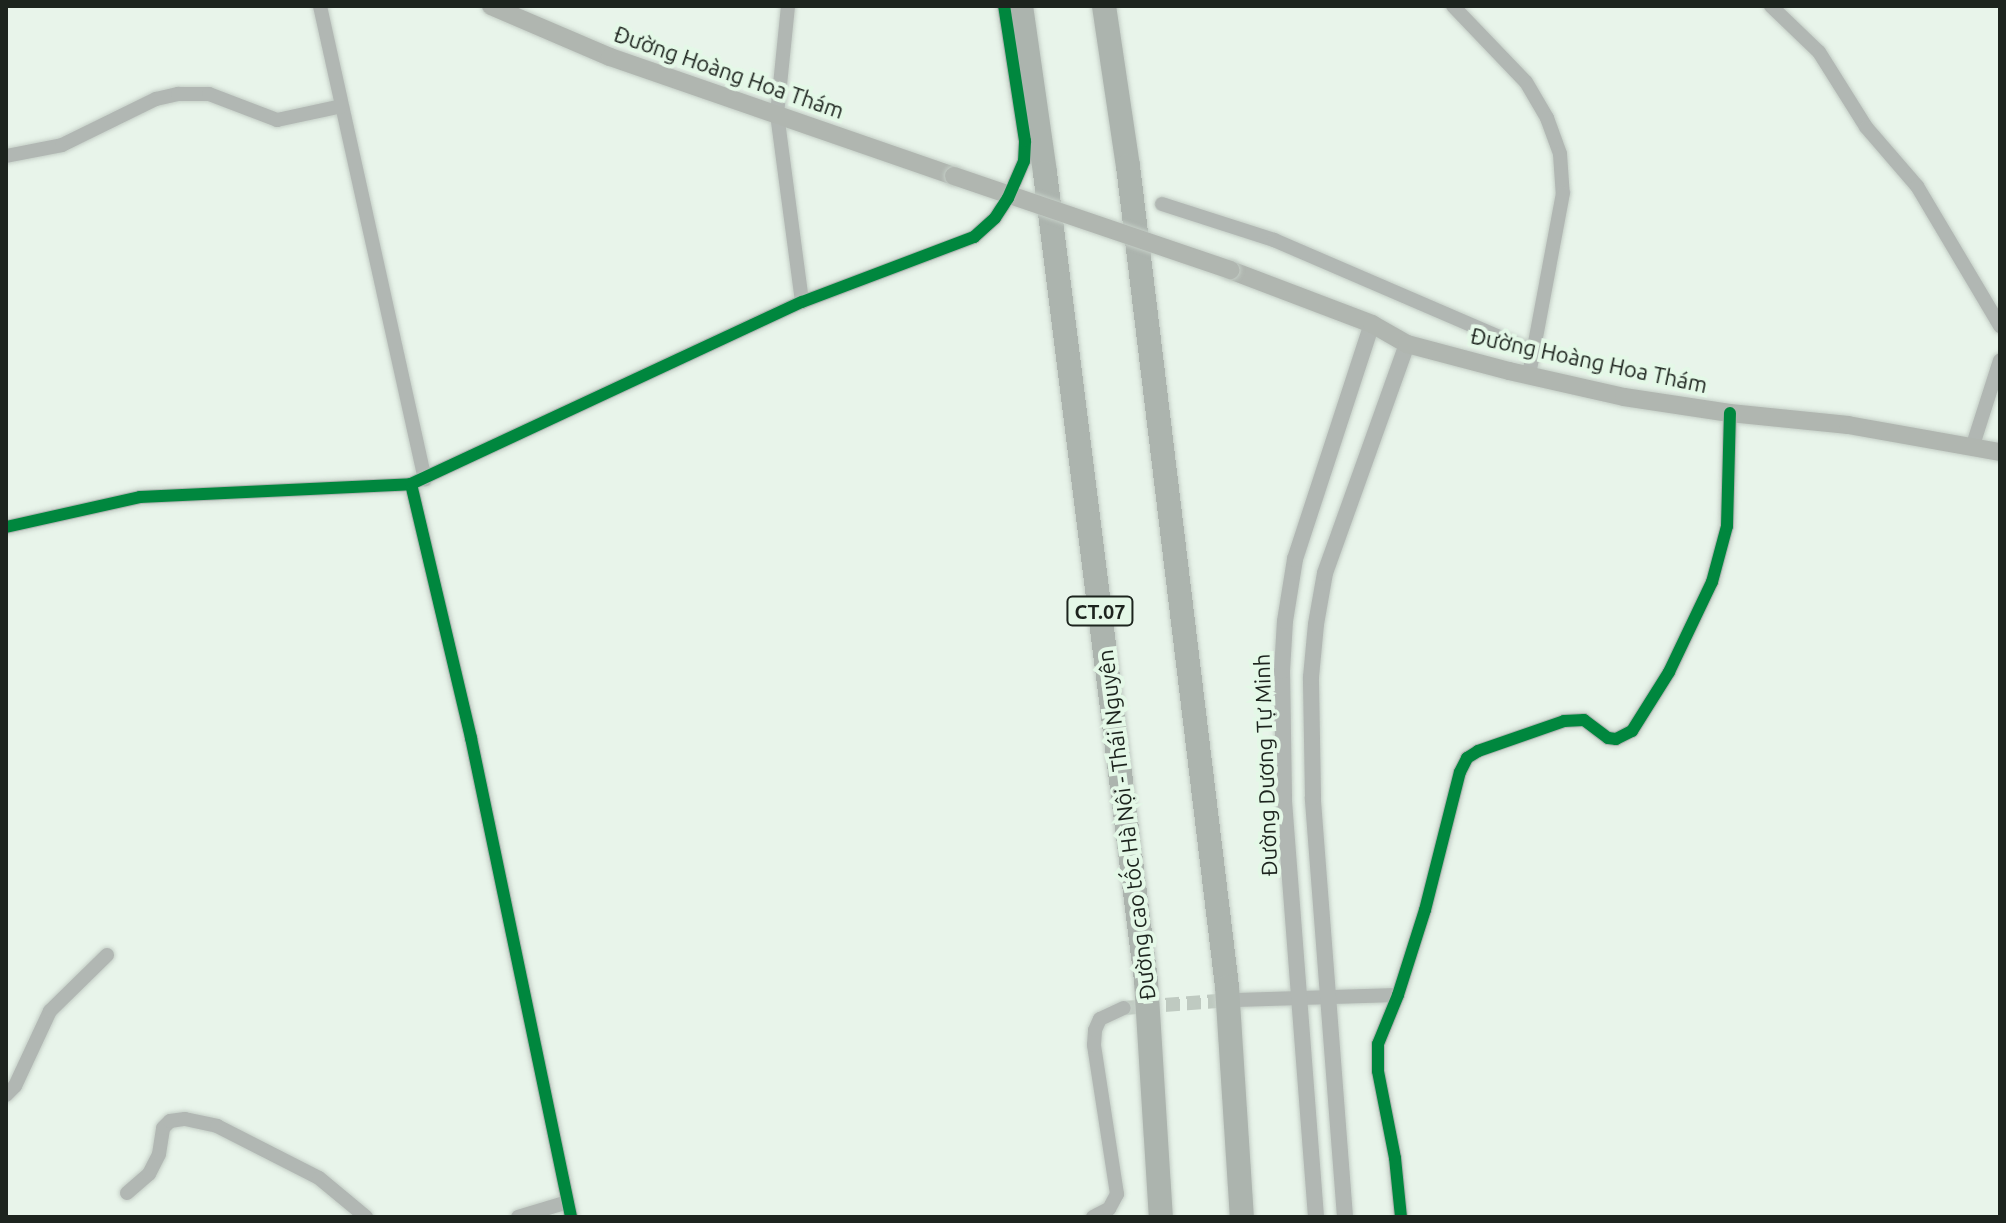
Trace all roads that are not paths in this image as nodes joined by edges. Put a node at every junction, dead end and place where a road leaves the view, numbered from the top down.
1 (320, 6) edge
2 (491, 6) edge
3 (788, 6) edge
4 (1004, 6) edge
5 (1021, 6) edge
6 (1104, 6) edge
7 (1453, 6) edge
8 (1771, 6) edge
9 (342, 106) junction
10 (777, 114) junction
11 (6, 156) edge
12 (1162, 204) dead end
13 (802, 302) junction
14 (1372, 324) junction
15 (2000, 326) edge
16 (1407, 344) junction
17 (1534, 352) junction
18 (2000, 360) edge
19 (1529, 375) junction
20 (1730, 413) junction
21 (1972, 448) junction
22 (2000, 452) edge
23 (418, 482) junction
24 (6, 527) edge
25 (107, 955) dead end
26 (1398, 995) junction
27 (1329, 997) junction
28 (1299, 998) junction
29 (1235, 1000) tunnel mouth
30 (1124, 1008) tunnel mouth
31 (6, 1095) edge
32 (127, 1193) dead end
33 (570, 1210) edge
34 (366, 1217) edge
35 (518, 1217) edge
36 (1093, 1217) edge
37 (1161, 1217) edge
38 (1242, 1217) edge
39 (1316, 1217) edge
40 (1345, 1217) edge
41 (1401, 1217) edge

1 - 9 street
2 - 10 main road, Đường Hoàng Hoa Thám
3 - 10 street
4 - 13 street
5 - 37 highway, Đường cao tốc Hà Nội - Thái Nguyên / CT.07
6 - 38 highway
7 - 17 street
8 - 15 street
9 - 11 street
9 - 23 street
10 - 13 street
10 - 14 main road, Đường Hoàng Hoa Thám, bridge
12 - 17 street
13 - 23 street
14 - 16 main road, Đường Hoàng Hoa Thám
14 - 28 street, Đường Dương Tự Minh
16 - 19 main road, Đường Hoàng Hoa Thám
16 - 27 street
17 - 19 street
18 - 21 street
19 - 20 main road, Đường Hoàng Hoa Thám
20 - 21 main road, Đường Hoàng Hoa Thám
20 - 26 street
21 - 22 main road, Đường Hoàng Hoa Thám
23 - 24 street
23 - 33 street
25 - 31 street
26 - 27 street
26 - 41 street
27 - 28 street
27 - 40 street
28 - 29 street
28 - 39 street, Đường Dương Tự Minh
30 - 36 street
32 - 34 street
33 - 35 street

